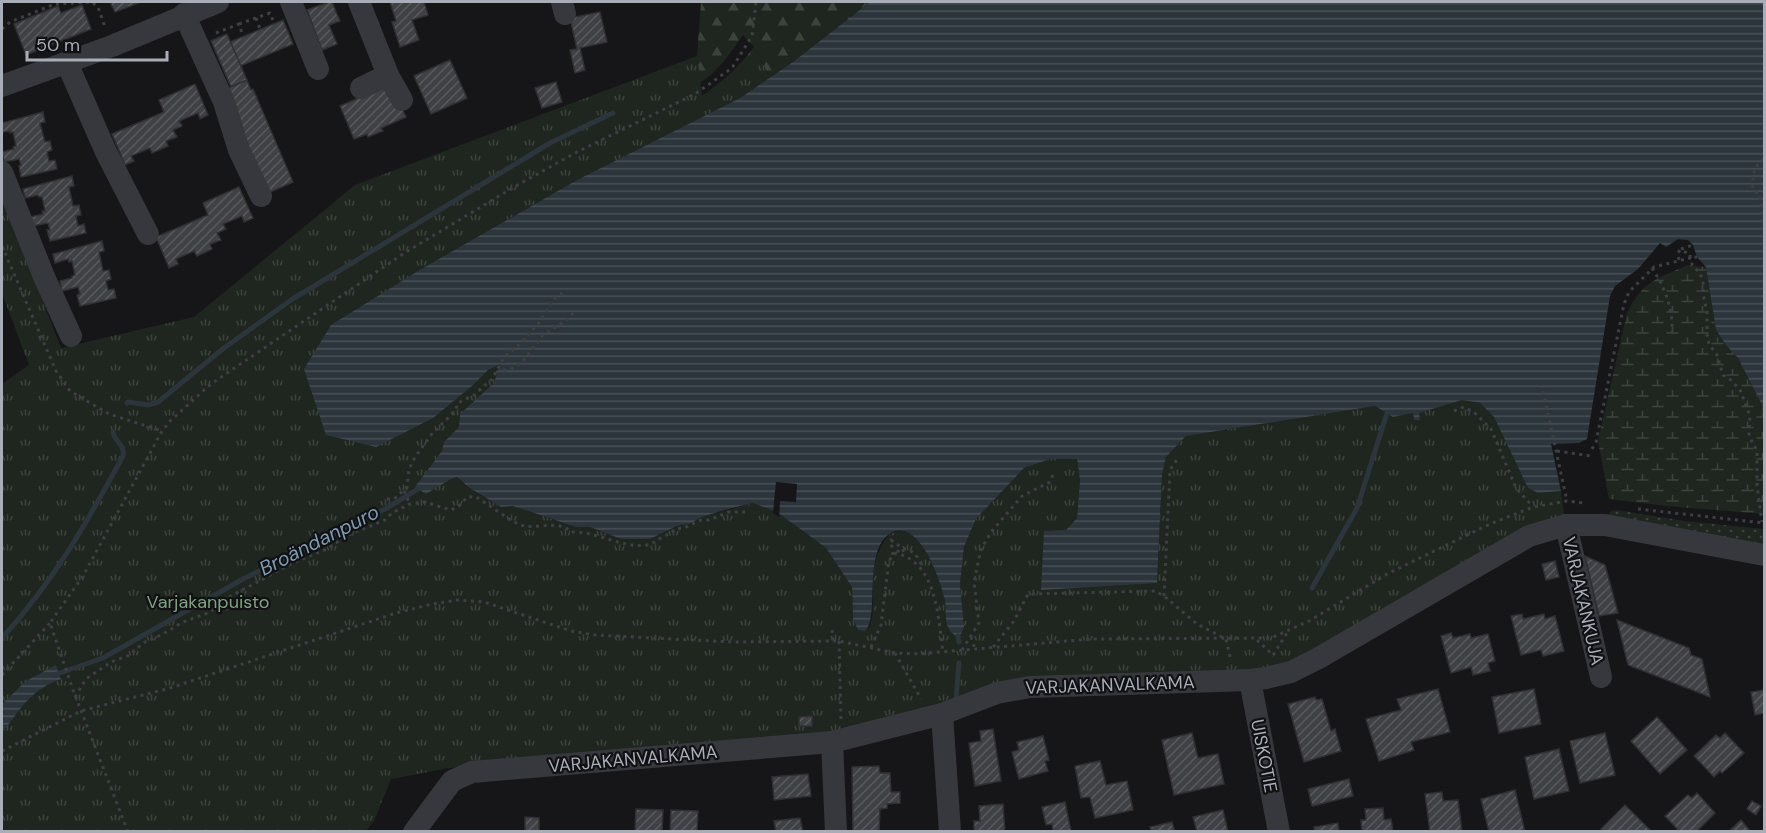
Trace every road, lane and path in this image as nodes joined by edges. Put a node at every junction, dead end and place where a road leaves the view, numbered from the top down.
1 (218, 2) edge
2 (291, 2) edge
3 (359, 2) edge
4 (756, 2) edge
5 (184, 14) junction
6 (256, 18) junction
7 (274, 23) dead end
8 (239, 24) junction
9 (2, 29) edge
10 (260, 29) dead end
11 (243, 36) dead end
12 (197, 42) junction
13 (112, 46) junction
14 (67, 63) junction
15 (318, 69) dead end
16 (388, 75) junction
17 (2, 86) edge
18 (361, 88) dead end
19 (402, 100) dead end
20 (1764, 159) edge
21 (2, 172) edge
22 (261, 196) dead end
23 (1764, 231) edge
24 (148, 234) dead end
25 (1693, 245) dead end
26 (1680, 250) junction
27 (1697, 257) dead end
28 (1690, 258) junction
29 (1679, 260) junction
30 (1652, 268) junction
31 (564, 292) dead end
32 (575, 309) dead end
33 (1672, 332) dead end
34 (71, 336) dead end
35 (496, 372) junction
36 (1544, 391) dead end
37 (1454, 411) dead end
38 (1592, 449) dead end
39 (1557, 451) junction
40 (1591, 456) dead end
41 (1178, 458) dead end
42 (1053, 474) dead end
43 (404, 491) junction
44 (387, 499) dead end
45 (1567, 501) junction
46 (1587, 503) dead end
47 (410, 504) junction
48 (1533, 507) junction
49 (1634, 508) dead end
50 (745, 513) dead end
51 (1763, 523) edge
52 (1566, 525) junction
53 (902, 548) junction
54 (894, 554) junction
55 (904, 555) junction
56 (1764, 555) edge
57 (923, 571) junction
58 (1164, 596) junction
59 (50, 622) junction
60 (832, 630) dead end
61 (971, 637) junction
62 (1226, 639) junction
63 (833, 641) junction
64 (839, 641) junction
65 (871, 647) junction
66 (992, 648) junction
67 (975, 649) junction
68 (962, 650) junction
69 (943, 652) junction
70 (895, 653) junction
71 (1231, 662) dead end
72 (2, 675) edge
73 (1601, 677) dead end
74 (1250, 680) junction
75 (75, 697) junction
76 (81, 711) junction
77 (936, 715) junction
78 (832, 742) junction
79 (2, 750) edge
80 (128, 831) edge
81 (414, 831) edge
82 (836, 831) edge
83 (950, 831) edge
84 (1279, 831) edge

1 - 5 street
2 - 15 street
3 - 16 street
4 - 59 path
5 - 12 street
5 - 13 street
6 - 7 path
6 - 8 path
6 - 10 path
8 - 11 path
8 - 12 path
9 - 13 path
12 - 22 street
13 - 14 street
14 - 17 street
14 - 24 street
16 - 18 street
16 - 19 street
20 - 23 path
21 - 34 street
25 - 26 path
26 - 28 path
26 - 29 path
27 - 28 path
28 - 29 path
28 - 51 path
29 - 30 path
30 - 33 path
30 - 38 path
31 - 35 path
32 - 35 path
35 - 43 path
36 - 39 path
37 - 48 path
39 - 40 path
39 - 45 path
41 - 58 path
42 - 61 path
43 - 44 path
43 - 47 path
45 - 46 path
45 - 48 path
47 - 50 path
47 - 75 path
48 - 62 path
49 - 51 path
52 - 56 street, VARJAKANVALKAMA
52 - 73 street, VARJAKANKUJA
52 - 74 street, VARJAKANVALKAMA
53 - 54 path
53 - 54 path
53 - 55 path
53 - 57 path
54 - 55 path
54 - 65 path
55 - 57 path
57 - 69 path
58 - 62 path
58 - 66 path
59 - 72 path
59 - 75 path
60 - 63 path
61 - 67 path
61 - 68 path
62 - 66 path
62 - 71 path
63 - 64 path
63 - 76 path
64 - 65 path
64 - 78 path
65 - 70 path
66 - 67 path
67 - 68 path
68 - 69 path
69 - 70 path
70 - 77 path
74 - 77 street, VARJAKANVALKAMA
74 - 84 street, UISKOTIE
75 - 76 path
76 - 79 path
76 - 80 path
77 - 78 street, VARJAKANVALKAMA
77 - 83 street
78 - 81 street, VARJAKANVALKAMA
78 - 82 street

